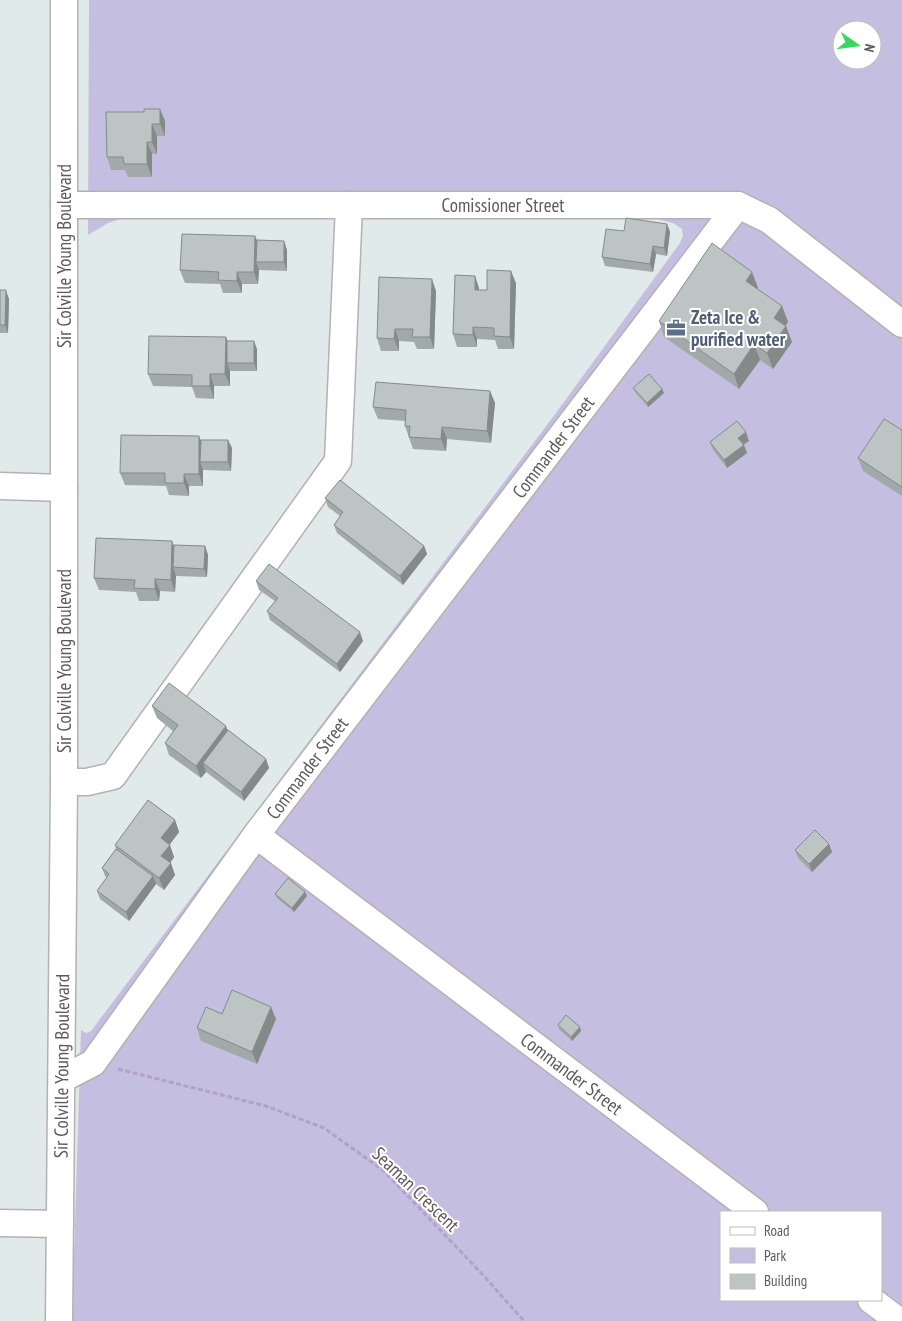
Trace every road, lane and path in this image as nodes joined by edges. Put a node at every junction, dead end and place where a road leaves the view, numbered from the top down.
1 (64, 0) edge
2 (64, 205) junction
3 (349, 205) junction
4 (738, 205) junction
5 (902, 324) edge
6 (0, 486) edge
7 (64, 488) junction
8 (64, 782) junction
9 (256, 835) junction
10 (93, 1063) junction
11 (62, 1079) junction
12 (754, 1211) edge
13 (0, 1223) edge
14 (60, 1224) junction
15 (872, 1301) edge
16 (59, 1321) edge
17 (524, 1321) edge
18 (899, 1321) edge

1 - 2 street, Sir Colville Young Boulevard
2 - 3 street, Comissioner Street
2 - 7 street, Sir Colville Young Boulevard
3 - 4 street, Comissioner Street
3 - 8 street
4 - 5 street, Comissioner Street
4 - 9 street, Commander Street
6 - 7 street
7 - 8 street, Sir Colville Young Boulevard
8 - 11 street, Sir Colville Young Boulevard
9 - 10 street
9 - 12 street, Commander Street
10 - 11 street
10 - 17 path, Seaman Crescent
11 - 14 street, Sir Colville Young Boulevard
13 - 14 street
14 - 16 street, Sir Colville Young Boulevard
15 - 18 street

